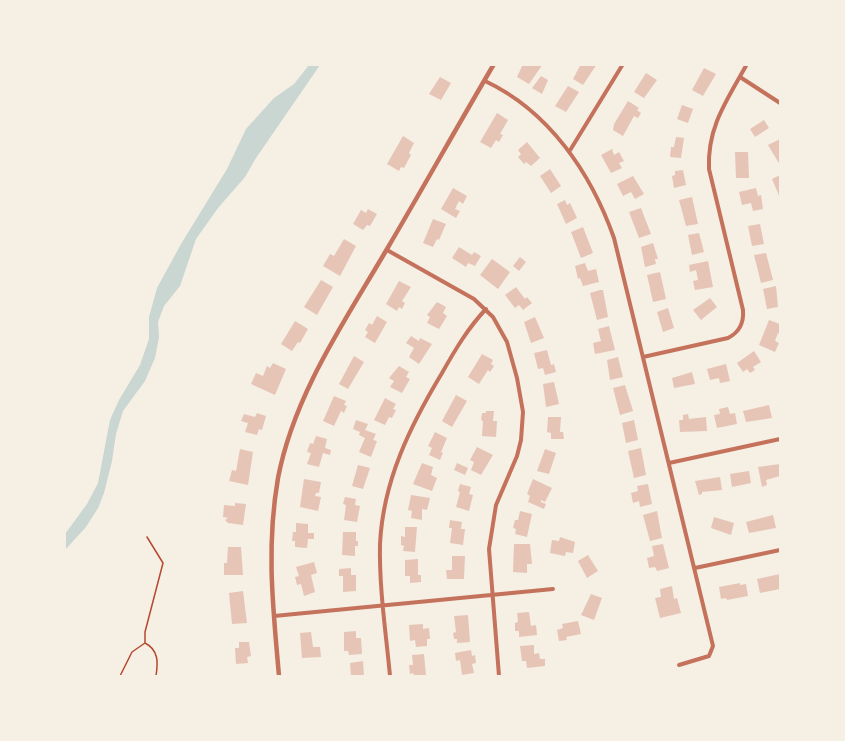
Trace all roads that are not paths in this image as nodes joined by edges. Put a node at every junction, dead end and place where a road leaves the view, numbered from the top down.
1 (494, 64) edge
2 (623, 64) edge
3 (747, 64) edge
4 (740, 77) junction
5 (485, 81) junction
6 (780, 103) edge
7 (569, 152) junction
8 (387, 250) junction
9 (486, 309) junction
10 (644, 357) junction
11 (780, 440) edge
12 (669, 463) junction
13 (780, 550) edge
14 (695, 568) junction
15 (553, 589) dead end
16 (491, 594) junction
17 (383, 605) junction
18 (274, 616) junction
19 (679, 665) dead end
20 (279, 676) edge
21 (390, 676) edge
22 (500, 676) edge

1 - 5 street
2 - 7 street
3 - 4 street
4 - 6 street
4 - 10 street
5 - 7 street
5 - 8 street
7 - 10 street
8 - 9 street
8 - 18 street
9 - 16 street
9 - 17 street
10 - 12 street
11 - 12 street
12 - 14 street
13 - 14 street
14 - 19 street
15 - 16 street
16 - 17 street
16 - 22 street
17 - 18 street
17 - 21 street
18 - 20 street

